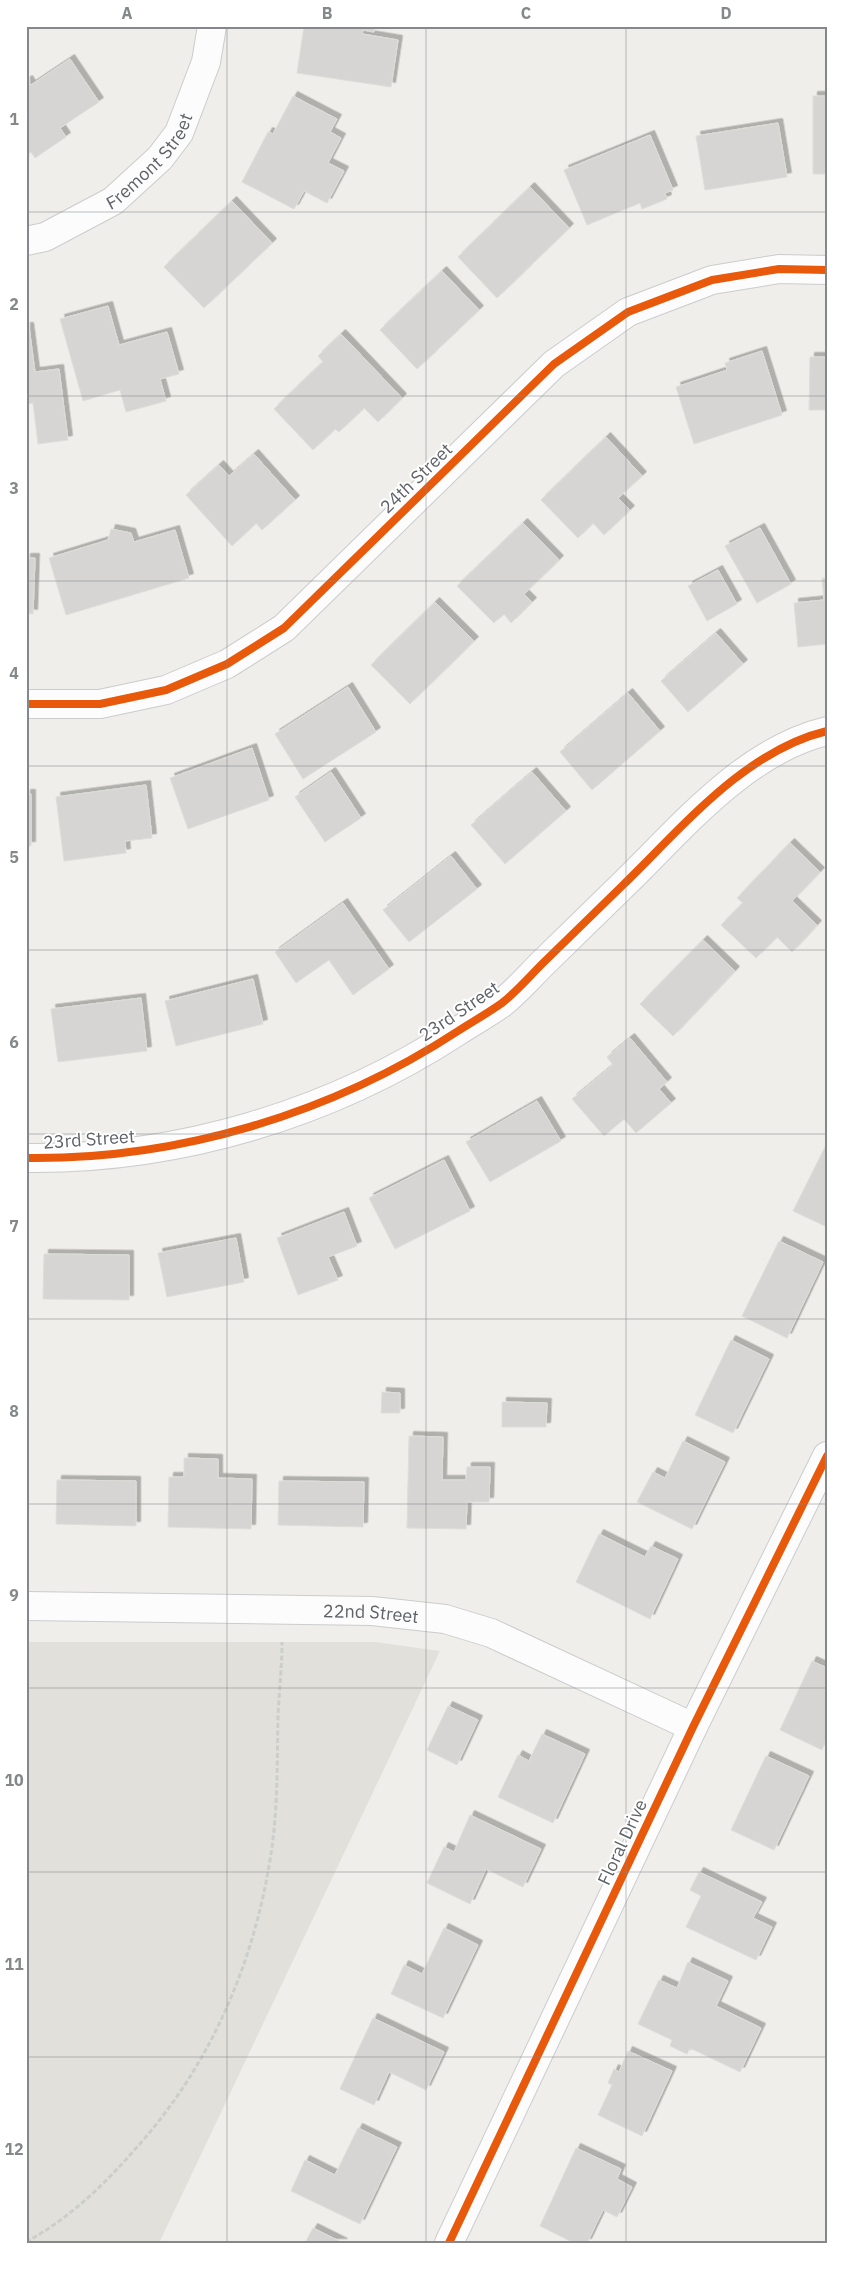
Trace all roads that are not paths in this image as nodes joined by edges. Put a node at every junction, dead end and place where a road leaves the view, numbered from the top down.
1 (212, 26) edge
2 (26, 241) edge
3 (827, 270) edge
4 (26, 704) edge
5 (827, 731) edge
6 (26, 1158) edge
7 (827, 1456) edge
8 (26, 1606) edge
9 (692, 1728) junction
10 (449, 2243) edge

1 - 2 street, Fremont Street
3 - 4 street, 24th Street
5 - 6 street, 23rd Street
7 - 9 street, Floral Drive
8 - 9 street, 22nd Street
9 - 10 street, Floral Drive

